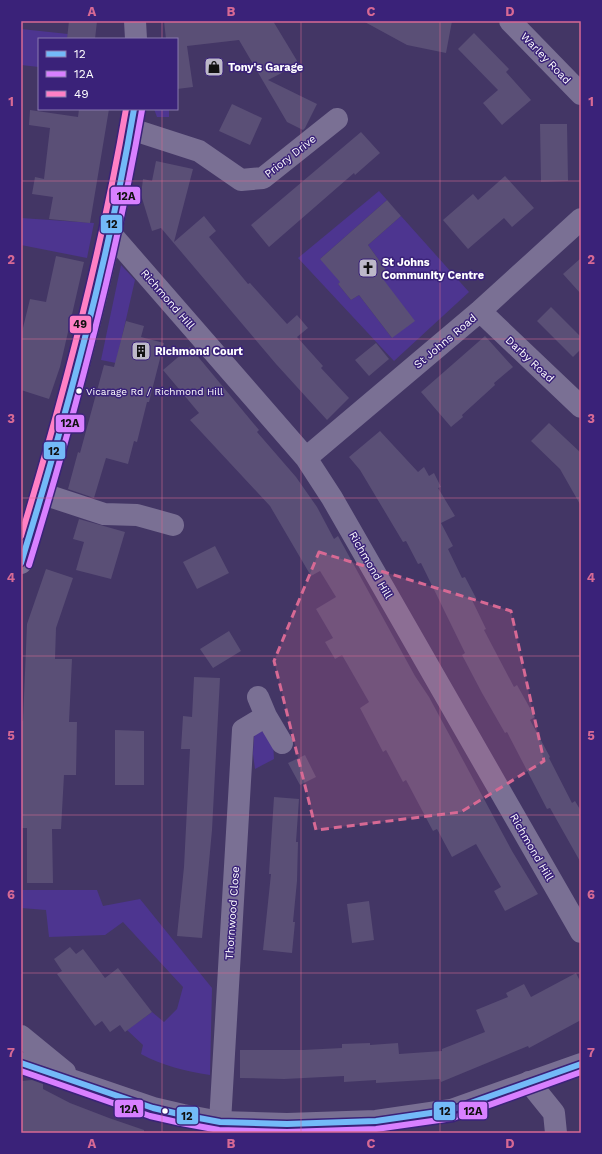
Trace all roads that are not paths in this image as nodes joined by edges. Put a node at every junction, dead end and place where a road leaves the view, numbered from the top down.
1 (135, 21) edge
2 (510, 21) edge
3 (136, 38) edge
4 (581, 94) edge
5 (133, 119) edge
6 (337, 119) dead end
7 (581, 219) edge
8 (111, 234) junction
9 (480, 312) junction
10 (581, 407) edge
11 (306, 458) junction
12 (43, 494) junction
13 (173, 525) dead end
14 (21, 563) edge
15 (282, 743) dead end
16 (581, 932) edge
17 (21, 1036) edge
18 (21, 1063) edge
19 (581, 1064) edge
20 (529, 1082) junction
21 (84, 1084) junction
22 (220, 1122) junction
23 (288, 1128) edge
24 (556, 1133) edge

1 - 3 main road
2 - 4 street, Warley Road
5 - 6 street, Priory Drive
5 - 8 main road
7 - 9 street, St Johns Road
8 - 11 street, Richmond Hill
8 - 12 main road
9 - 10 street, Darby Road
9 - 11 street, St Johns Road
11 - 16 street, Richmond Hill
12 - 13 street
12 - 14 main road
15 - 22 street, Thornwood Close
17 - 21 main road
18 - 21 main road
19 - 20 main road
20 - 23 main road
20 - 24 street
21 - 22 main road
22 - 23 main road

